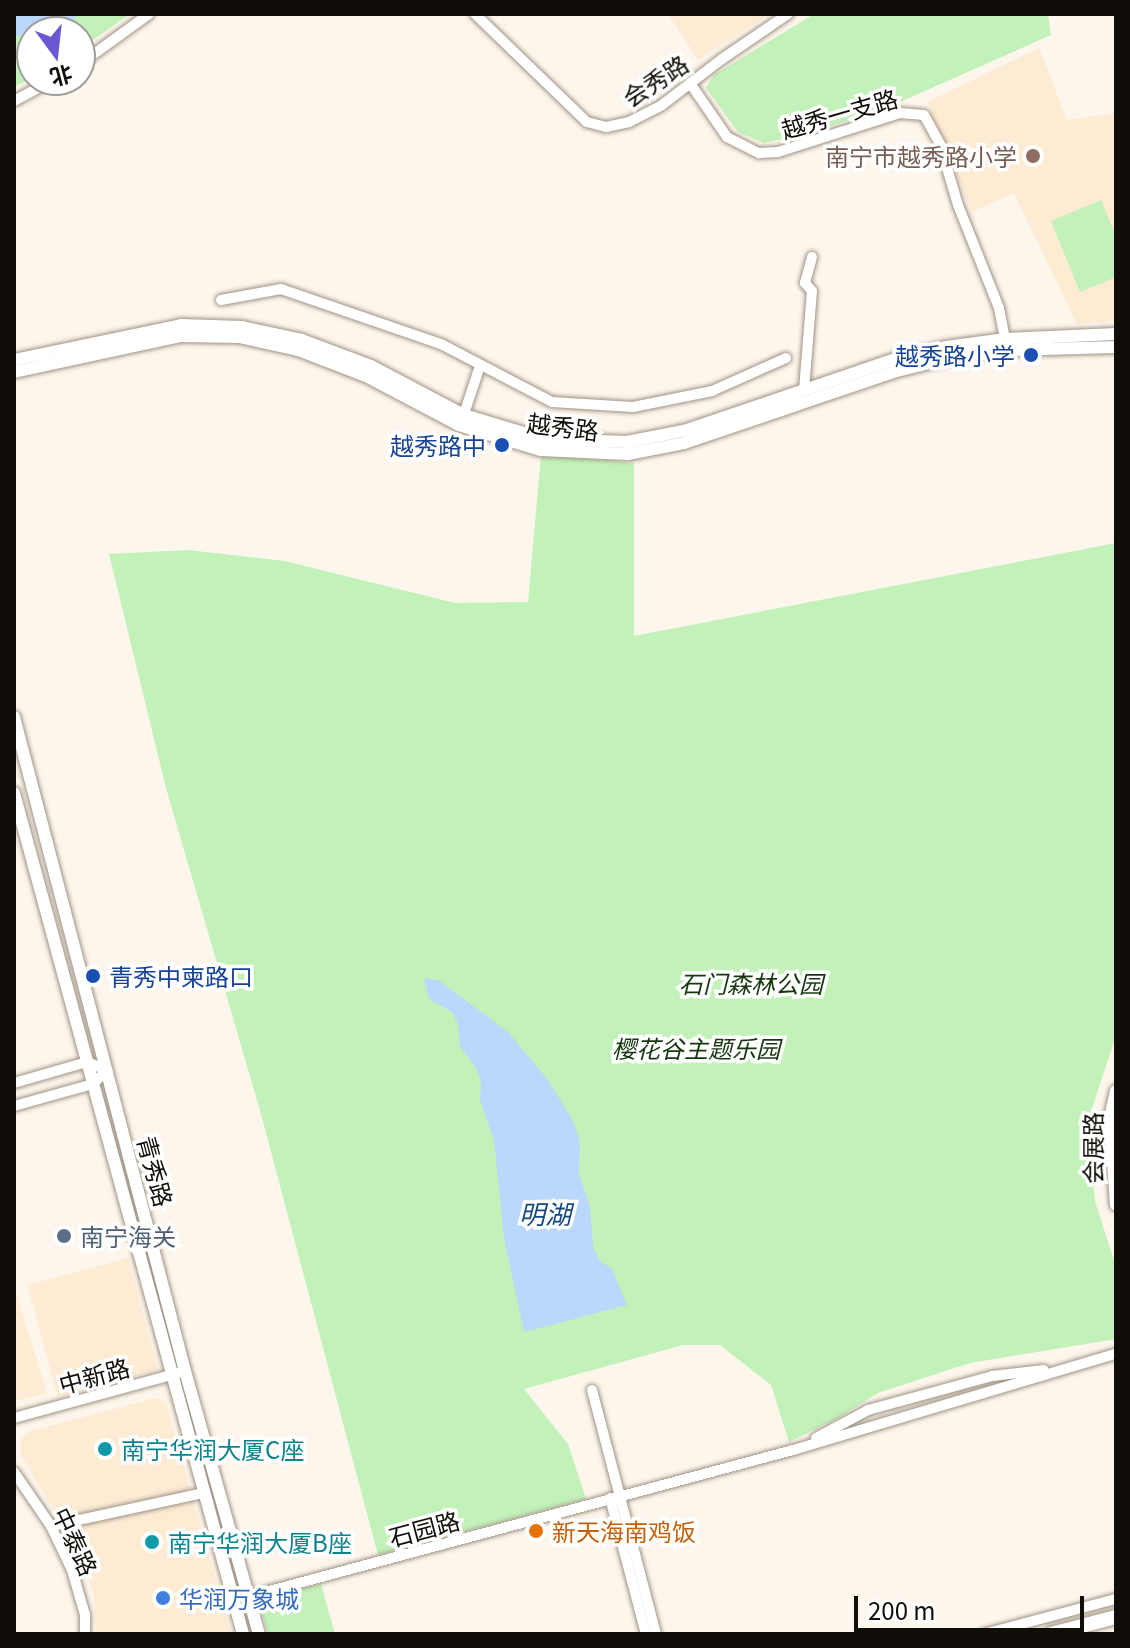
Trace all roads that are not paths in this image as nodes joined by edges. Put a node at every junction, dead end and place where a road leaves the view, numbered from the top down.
1 (149, 14) edge
2 (475, 14) edge
3 (788, 14) edge
4 (96, 52) edge
5 (690, 83) junction
6 (812, 257) dead end
7 (221, 300) dead end
8 (1116, 334) edge
9 (1006, 345) junction
10 (1116, 347) edge
11 (786, 358) dead end
12 (14, 360) edge
13 (480, 366) junction
14 (14, 372) edge
15 (804, 390) junction
16 (462, 420) junction
17 (14, 717) edge
18 (14, 793) edge
19 (87, 1062) junction
20 (107, 1070) junction
21 (14, 1083) edge
22 (93, 1084) junction
23 (1116, 1091) edge
24 (14, 1106) edge
25 (1116, 1205) edge
26 (1116, 1354) edge
27 (185, 1371) junction
28 (170, 1375) junction
29 (592, 1390) dead end
30 (14, 1418) edge
31 (14, 1472) edge
32 (203, 1493) junction
33 (615, 1496) junction
34 (51, 1526) junction
35 (247, 1597) junction
36 (1116, 1599) edge
37 (1116, 1617) edge
38 (85, 1634) edge
39 (243, 1634) edge
40 (259, 1634) edge
41 (646, 1634) edge
42 (656, 1634) edge
43 (984, 1634) edge
44 (1051, 1634) edge

1 - 4 street
2 - 5 street, 会秀路
3 - 5 street, 会秀路
5 - 9 street, 越秀一支路
6 - 15 street
7 - 13 street
8 - 9 main road, 越秀路
9 - 10 main road, 越秀路
9 - 15 main road, 越秀路
9 - 16 main road, 越秀路
11 - 13 street
12 - 16 main road, 越秀路
13 - 16 street
14 - 16 main road, 越秀路
15 - 16 main road, 越秀路
17 - 20 main road, 青秀路
18 - 19 main road, 青秀路
19 - 20 street
19 - 21 street
19 - 22 main road, 青秀路
20 - 22 street
20 - 27 main road, 青秀路
22 - 24 street
22 - 28 main road, 青秀路
23 - 25 main road, 会展路
26 - 33 street, 石园路
27 - 28 street, 中新路
27 - 35 main road, 青秀路
28 - 30 street, 中新路
28 - 32 main road, 青秀路
29 - 33 street
31 - 34 street, 中泰路
32 - 34 street
32 - 39 main road, 青秀路
33 - 35 street, 石园路
33 - 41 street
33 - 42 street
34 - 38 street, 中泰路
35 - 40 main road, 青秀路
36 - 43 street
37 - 44 highway

